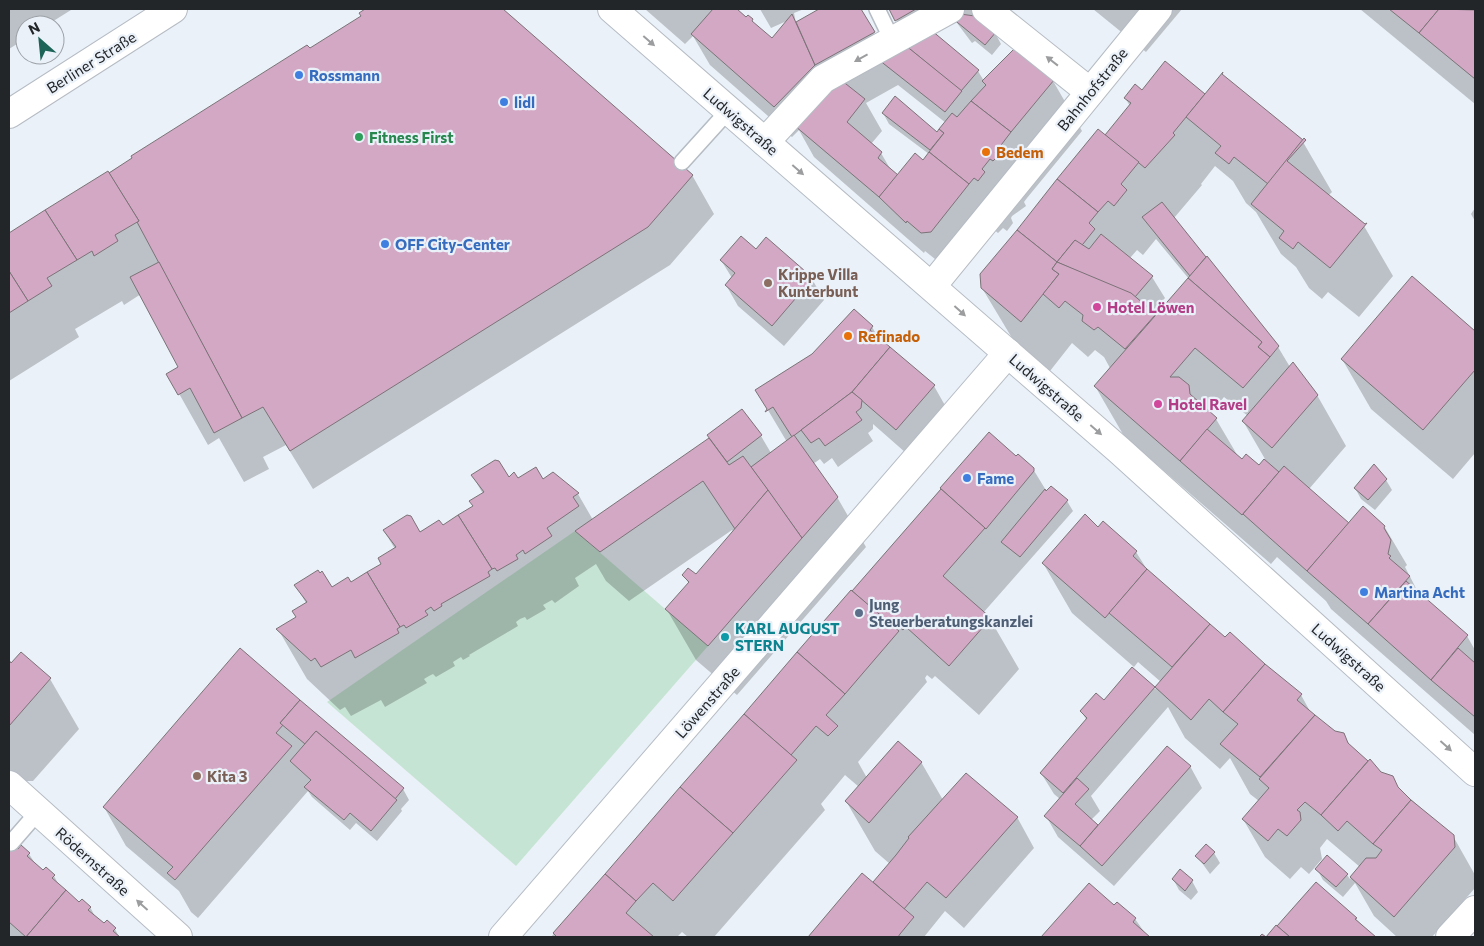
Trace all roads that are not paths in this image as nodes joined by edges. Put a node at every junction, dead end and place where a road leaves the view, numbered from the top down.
1 (173, 9) edge
2 (612, 9) edge
3 (877, 9) edge
4 (950, 9) edge
5 (986, 9) edge
6 (1158, 9) edge
7 (892, 40) junction
8 (1090, 92) junction
9 (729, 110) junction
10 (9, 114) edge
11 (765, 142) junction
12 (682, 162) dead end
13 (932, 286) junction
14 (1008, 354) junction
15 (1475, 772) edge
16 (9, 785) edge
17 (38, 812) junction
18 (11, 843) dead end
19 (1475, 910) edge
20 (178, 937) edge
21 (503, 937) edge
22 (1450, 937) edge

1 - 10 street, Berliner Straße
2 -> 9 street, Ludwigstraße
3 - 7 lane
4 - 7 street
8 -> 5 street
6 - 8 street, Bahnhofstraße
7 -> 11 street
8 - 13 street, Bahnhofstraße
9 - 11 street, Ludwigstraße
9 - 12 lane
11 -> 13 street, Ludwigstraße
13 -> 14 street, Ludwigstraße
14 -> 15 street, Ludwigstraße
14 - 21 street, Löwenstraße
16 - 17 street, Rödernstraße
17 - 18 lane
20 -> 17 street, Rödernstraße
19 - 22 street

